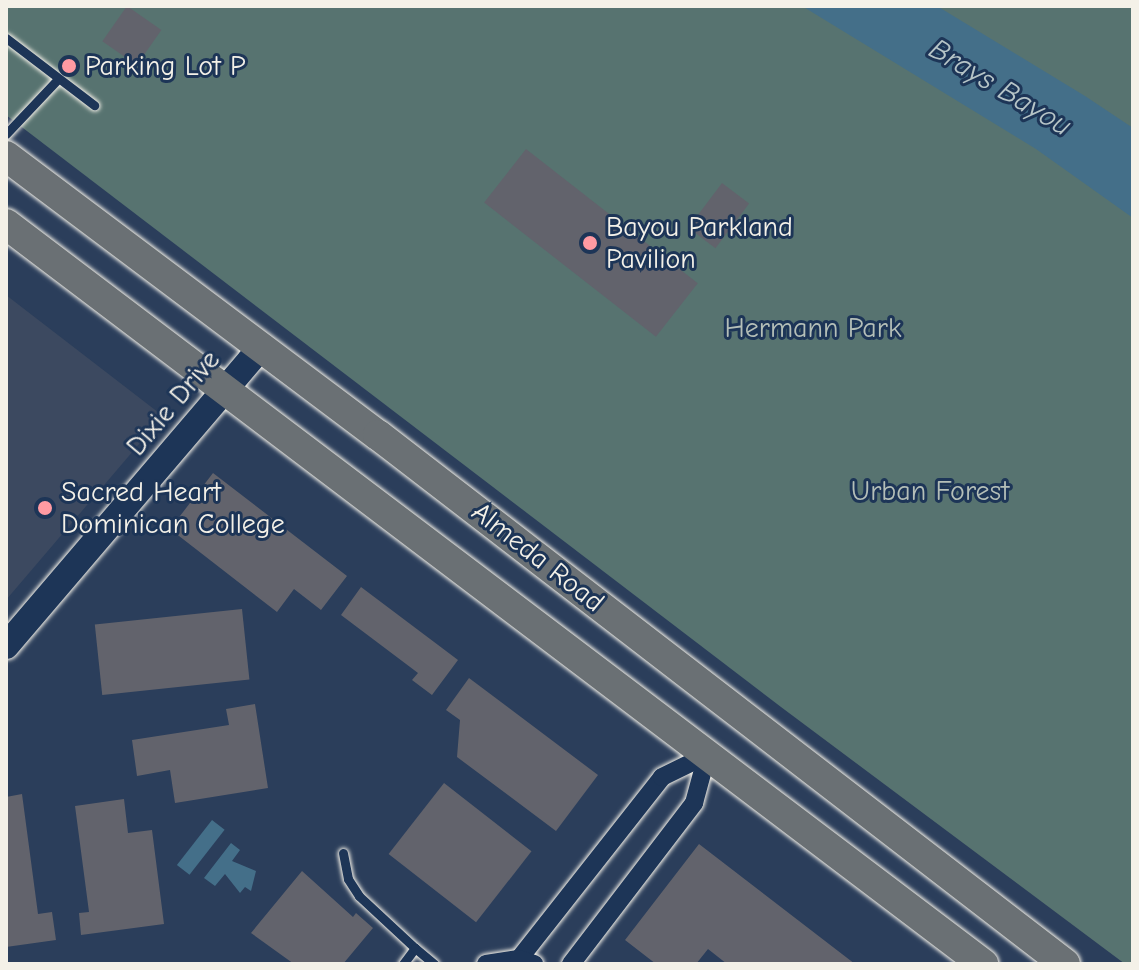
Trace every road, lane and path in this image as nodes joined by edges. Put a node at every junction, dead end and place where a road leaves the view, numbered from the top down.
1 (6, 38) edge
2 (58, 79) junction
3 (94, 105) dead end
4 (6, 134) edge
5 (6, 156) edge
6 (6, 224) edge
7 (262, 346) junction
8 (226, 392) junction
9 (6, 646) edge
10 (740, 713) junction
11 (707, 755) junction
12 (343, 853) dead end
13 (415, 948) junction
14 (526, 962) edge
15 (403, 964) edge
16 (434, 964) edge
17 (486, 964) edge
18 (571, 964) edge
19 (983, 964) edge
20 (1065, 964) edge

1 - 2 lane
2 - 3 lane
2 - 4 lane
5 - 7 main road, Almeda Road
6 - 8 main road, Almeda Road
7 - 8 street, Dixie Drive
7 - 10 main road, Almeda Road
8 - 9 street, Dixie Drive
8 - 11 main road, Almeda Road
10 - 11 main road
10 - 20 main road, Almeda Road
11 - 14 street
11 - 18 street
11 - 19 main road, Almeda Road
12 - 13 lane
13 - 15 lane
13 - 16 lane
14 - 17 street

